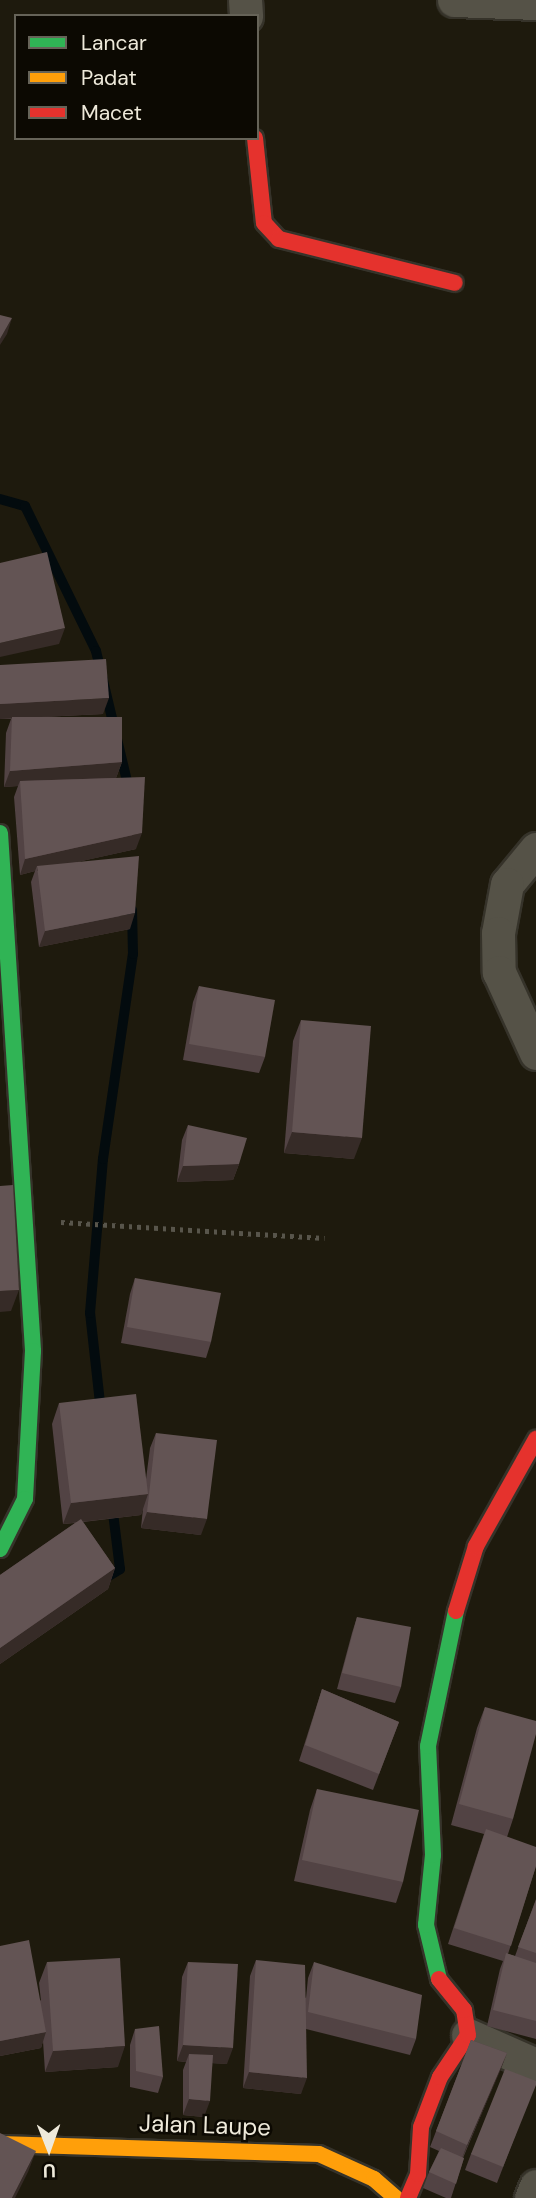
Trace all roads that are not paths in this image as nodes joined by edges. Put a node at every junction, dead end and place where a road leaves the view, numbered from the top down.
1 (454, 0) edge
2 (536, 3) edge
3 (255, 140) edge
4 (456, 283) dead end
5 (0, 833) edge
6 (536, 849) edge
7 (536, 1053) edge
8 (536, 1439) edge
9 (0, 1549) edge
10 (468, 2035) junction
11 (536, 2064) edge
12 (0, 2144) edge
13 (536, 2186) edge
14 (396, 2198) edge
15 (408, 2198) edge
16 (531, 2198) edge

1 - 2 street
3 - 4 street
5 - 9 street
6 - 7 street
8 - 10 street
10 - 11 street
10 - 15 street
12 - 14 street, Jalan Laupe
13 - 16 street

